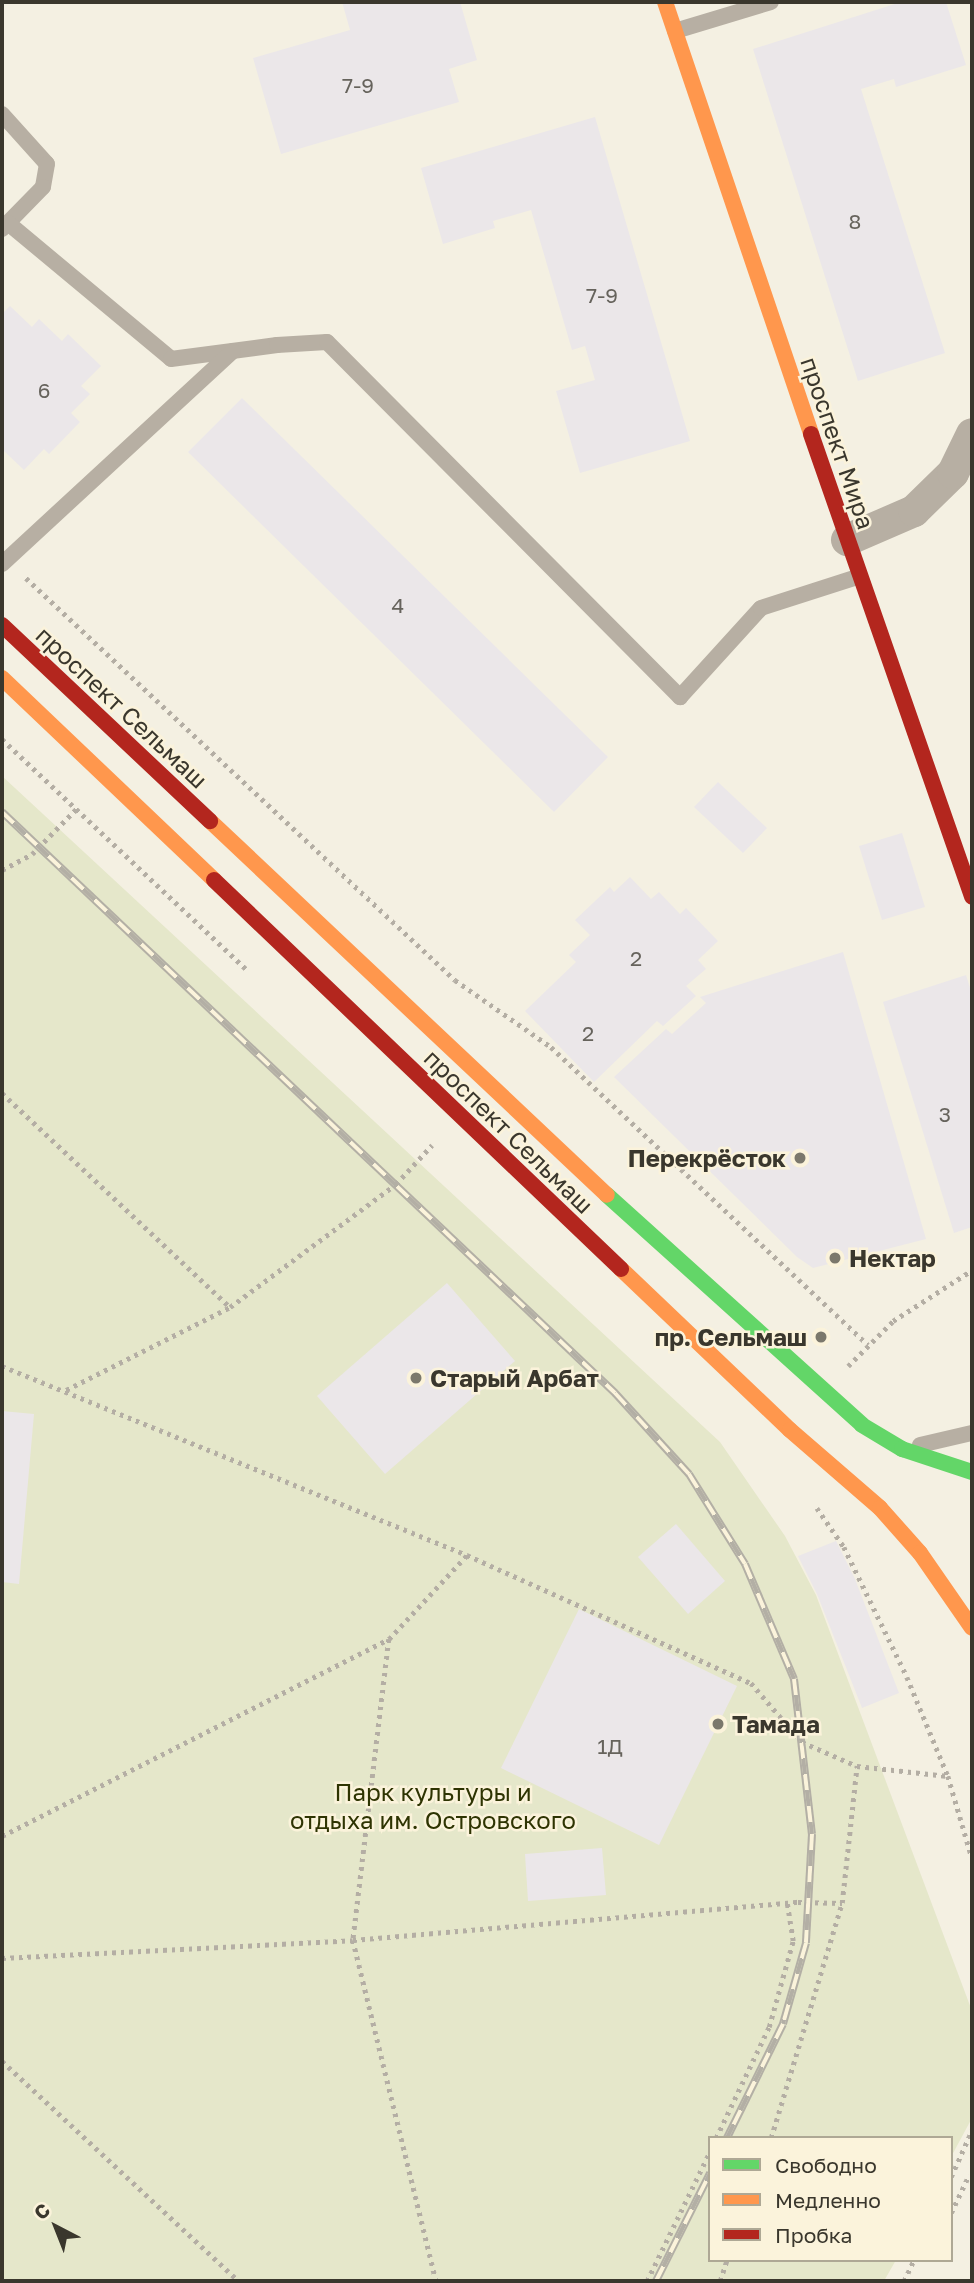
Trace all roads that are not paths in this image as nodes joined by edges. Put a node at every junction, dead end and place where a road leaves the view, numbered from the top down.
1 (665, 2) edge
2 (771, 2) edge
3 (675, 31) junction
4 (2, 114) edge
5 (5, 226) edge
6 (233, 351) junction
7 (972, 434) edge
8 (847, 540) junction
9 (4, 562) edge
10 (860, 576) junction
11 (2, 625) edge
12 (2, 678) edge
13 (972, 897) edge
14 (972, 1433) edge
15 (902, 1449) junction
16 (972, 1472) edge
17 (972, 1628) edge

1 - 3 main road, проспект Мира
2 - 3 lane
3 - 8 main road, проспект Мира
4 - 5 lane
5 - 6 lane
6 - 9 lane
6 - 10 lane
7 - 8 street
8 - 10 main road, проспект Мира
10 - 13 main road, проспект Мира
11 - 15 main road, проспект Сельмаш
12 - 17 main road, проспект Сельмаш
14 - 15 lane
15 - 16 main road, проспект Сельмаш

